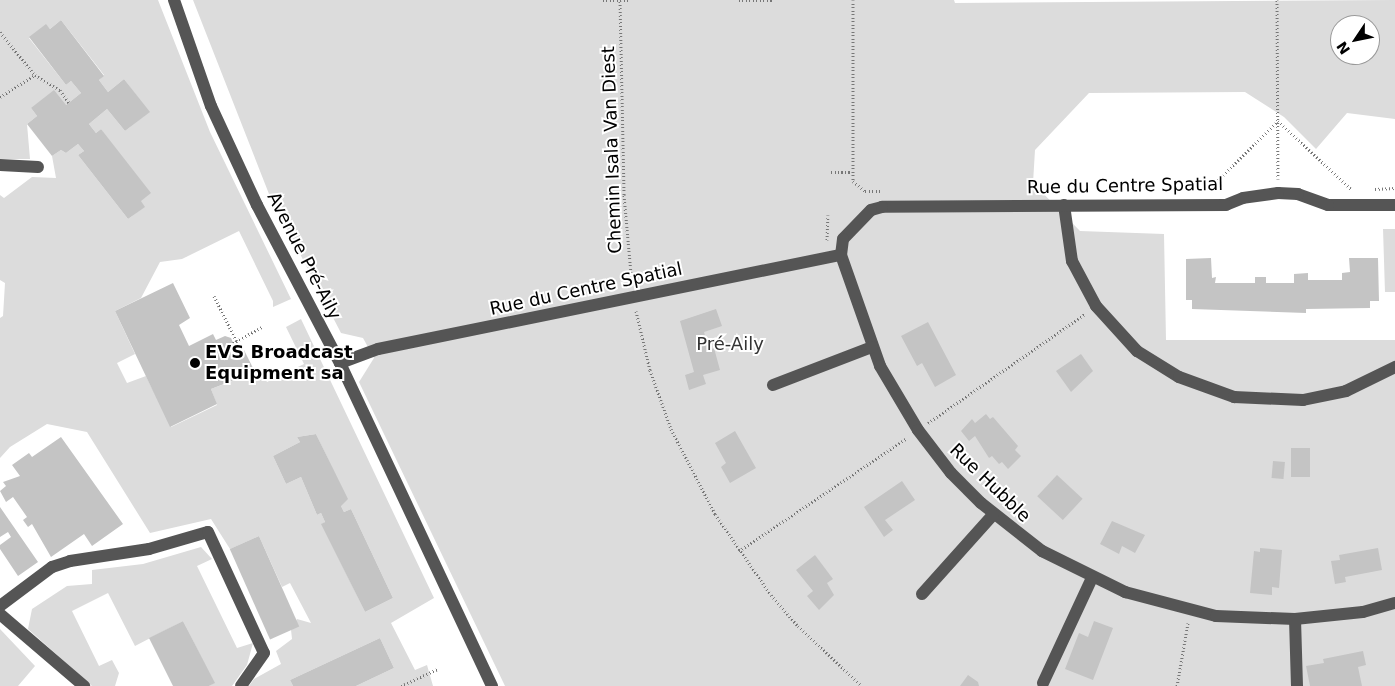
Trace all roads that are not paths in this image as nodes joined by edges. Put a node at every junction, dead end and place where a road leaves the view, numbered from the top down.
1 (174, 0) edge
2 (0, 165) edge
3 (38, 167) dead end
4 (1395, 204) edge
5 (1064, 205) junction
6 (841, 255) junction
7 (872, 347) junction
8 (340, 363) junction
9 (1395, 367) edge
10 (773, 385) dead end
11 (993, 515) junction
12 (1092, 578) junction
13 (922, 594) dead end
14 (1395, 604) edge
15 (0, 606) edge
16 (0, 614) edge
17 (1295, 620) junction
18 (1043, 683) dead end
19 (84, 686) edge
20 (241, 686) edge
21 (492, 686) edge
22 (1297, 686) edge

1 - 8 street, Avenue Pré-Aily
2 - 3 street
4 - 5 street, Rue du Centre Spatial
5 - 6 street, Rue du Centre Spatial
5 - 9 street
6 - 7 street, Rue Hubble
6 - 8 street, Rue du Centre Spatial
7 - 10 street
7 - 11 street, Rue Hubble
8 - 21 street, Avenue Pré-Aily
11 - 12 street, Rue Hubble
11 - 13 street
12 - 17 street, Rue Hubble
12 - 18 street
14 - 17 street, Rue Hubble
15 - 20 street
16 - 19 street
17 - 22 street

